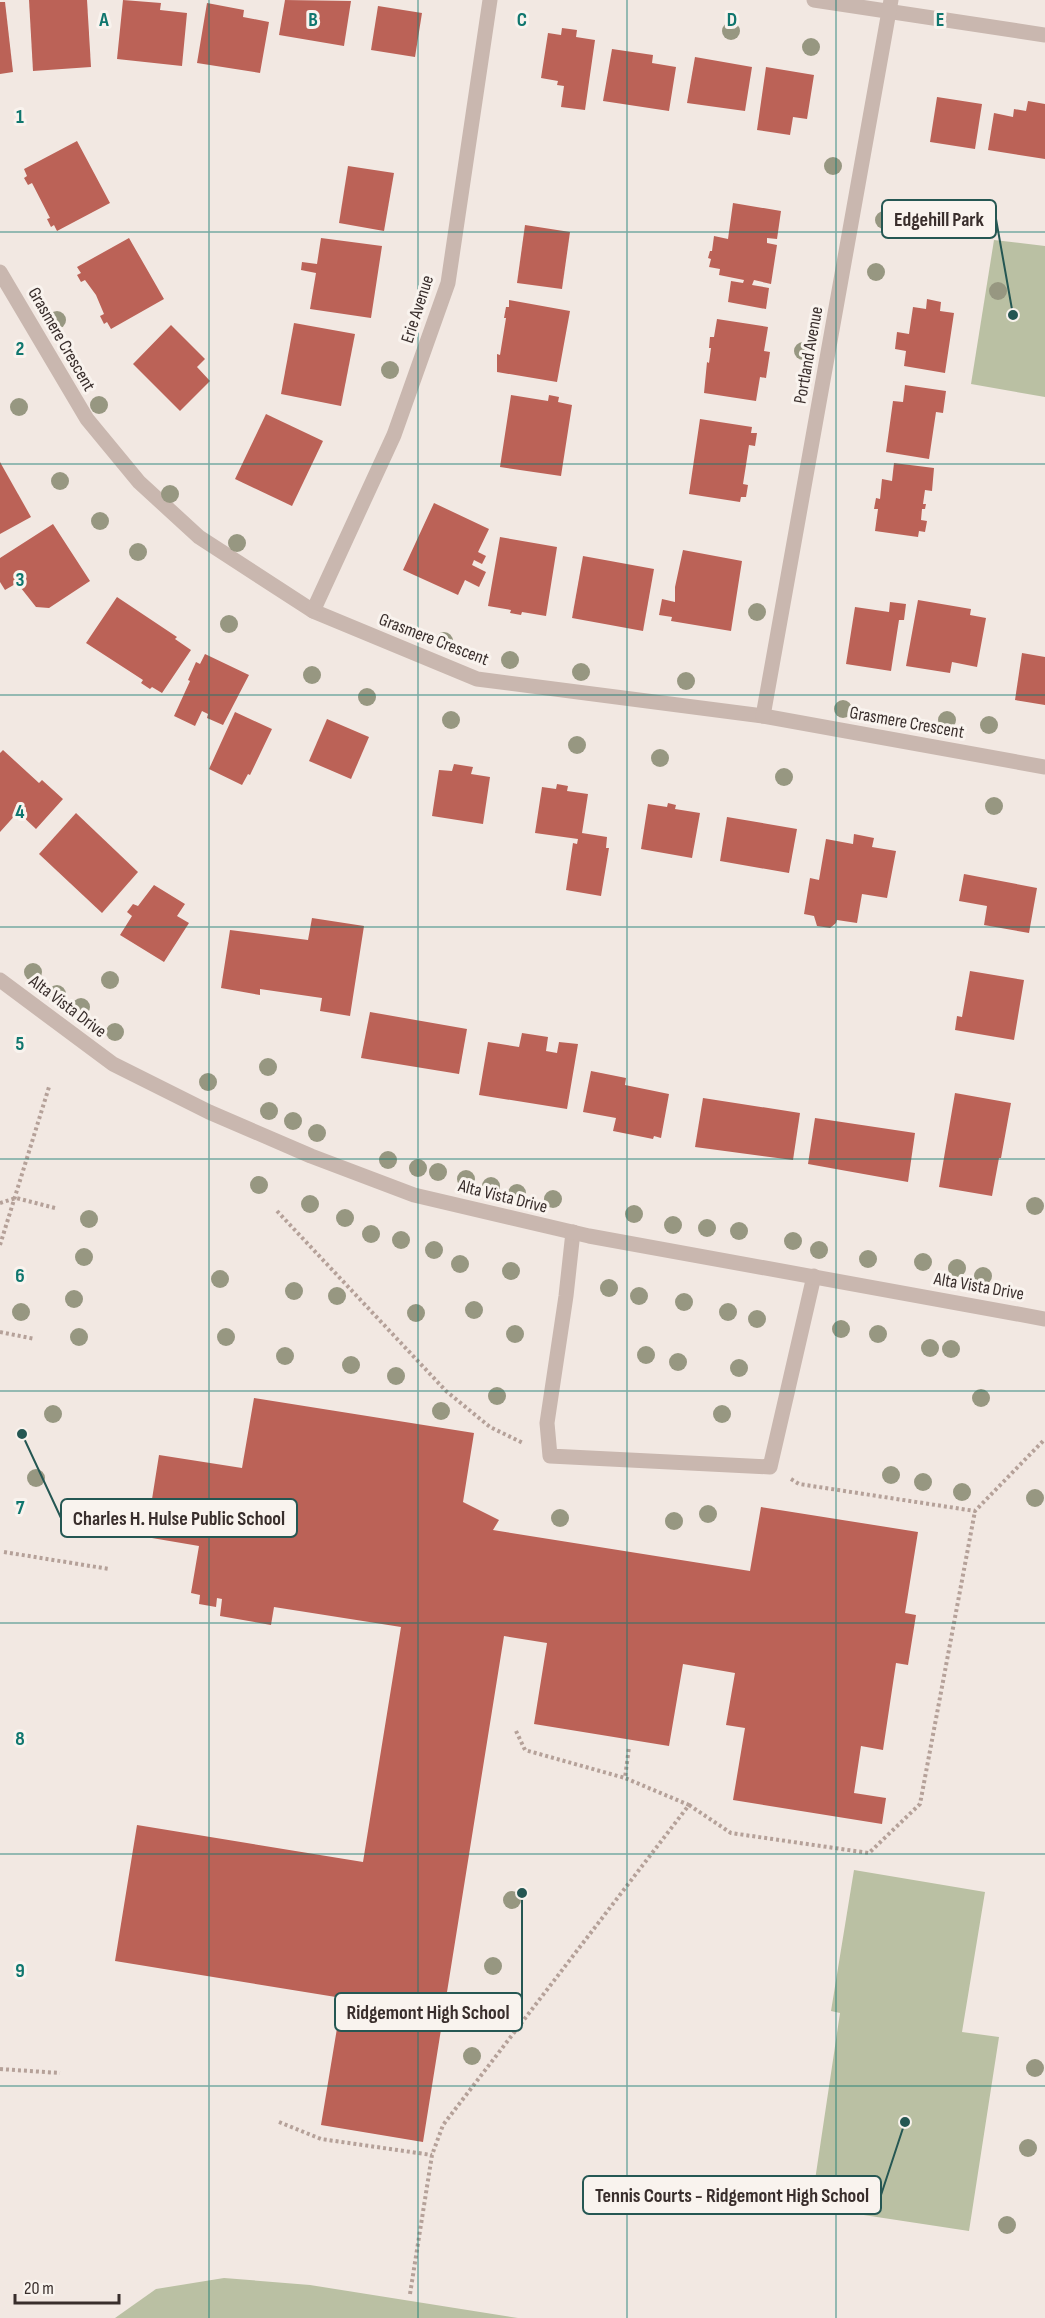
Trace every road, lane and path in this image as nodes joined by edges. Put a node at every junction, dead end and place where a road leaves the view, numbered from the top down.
1 (490, 0) edge
2 (814, 0) edge
3 (890, 6) edge
4 (1045, 35) edge
5 (0, 272) edge
6 (313, 612) junction
7 (764, 716) junction
8 (1045, 767) edge
9 (0, 980) edge
10 (49, 1087) dead end
11 (16, 1198) junction
12 (0, 1203) edge
13 (55, 1208) dead end
14 (277, 1211) dead end
15 (573, 1232) junction
16 (0, 1245) edge
17 (814, 1275) junction
18 (1045, 1319) edge
19 (0, 1332) edge
20 (35, 1339) dead end
21 (1045, 1439) edge
22 (550, 1456) junction
23 (770, 1467) junction
24 (975, 1511) junction
25 (4, 1552) dead end
26 (109, 1569) dead end
27 (516, 1731) dead end
28 (629, 1747) dead end
29 (625, 1778) junction
30 (688, 1805) junction
31 (0, 2069) edge
32 (60, 2073) dead end
33 (279, 2121) dead end
34 (432, 2156) junction
35 (410, 2294) dead end

1 - 6 street, Erie Avenue
2 - 3 street
3 - 4 street
3 - 7 street, Portland Avenue
5 - 6 street, Grasmere Crescent
6 - 7 street, Grasmere Crescent
7 - 8 street, Grasmere Crescent
9 - 15 street, Alta Vista Drive
10 - 11 path
11 - 12 path
11 - 13 path
11 - 16 path
14 - 22 path
15 - 17 street, Alta Vista Drive
15 - 22 street
17 - 18 street, Alta Vista Drive
17 - 23 street
19 - 20 path
21 - 24 path
22 - 23 street
23 - 24 path
24 - 30 path
25 - 26 path
27 - 29 path
28 - 29 path
29 - 30 path
30 - 34 path
31 - 32 path
33 - 34 path
34 - 35 path

